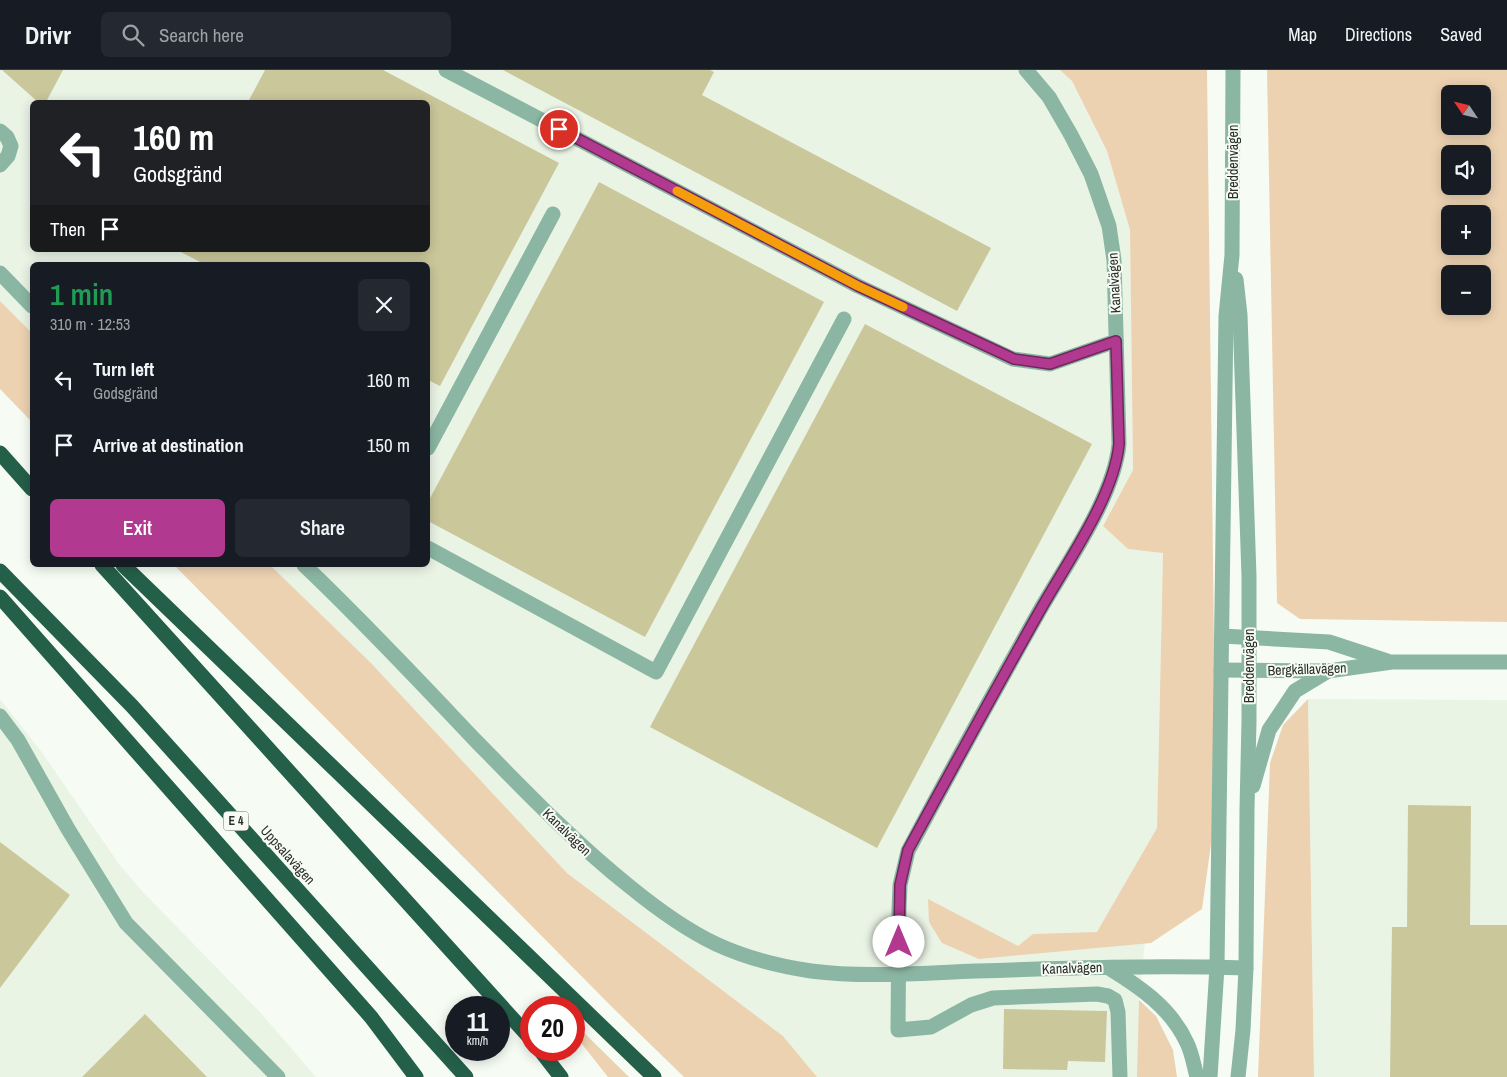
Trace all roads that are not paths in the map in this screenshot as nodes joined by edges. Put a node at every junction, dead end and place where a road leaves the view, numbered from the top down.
1 (446, 70) edge
2 (1026, 70) edge
3 (1233, 70) edge
4 (0, 131) edge
5 (0, 165) edge
6 (553, 214) dead end
7 (1232, 255) junction
8 (0, 273) edge
9 (30, 304) edge
10 (844, 319) dead end
11 (1116, 341) junction
12 (430, 439) edge
13 (0, 446) edge
14 (0, 453) edge
15 (30, 475) edge
16 (30, 487) edge
17 (430, 549) edge
18 (104, 567) edge
19 (126, 567) edge
20 (306, 567) edge
21 (0, 571) edge
22 (0, 597) edge
23 (1222, 636) junction
24 (1249, 637) junction
25 (1392, 662) junction
26 (1507, 662) edge
27 (1222, 670) junction
28 (1249, 671) junction
29 (1328, 671) junction
30 (0, 716) edge
31 (1247, 809) junction
32 (1108, 967) junction
33 (1217, 967) junction
34 (1246, 968) junction
35 (899, 974) junction
36 (520, 1027) edge
37 (549, 1061) edge
38 (278, 1077) edge
39 (416, 1077) edge
40 (466, 1077) edge
41 (561, 1077) edge
42 (654, 1077) edge
43 (1120, 1077) edge
44 (1197, 1077) edge
45 (1210, 1077) edge
46 (1238, 1077) edge

1 - 11 street
2 - 11 street, Kanalvägen
3 - 7 street, Breddenvägen
4 - 5 street
6 - 12 street
7 - 23 street, Breddenvägen
7 - 24 street, Breddenvägen
8 - 9 street
10 - 17 street
11 - 35 street, Kanalvägen
13 - 15 highway
14 - 16 highway
18 - 36 highway
19 - 42 highway
20 - 35 street, Kanalvägen
21 - 40 highway, Uppsalavägen / E 4
22 - 39 highway
23 - 24 street, Bergkällavägen
23 - 27 street, Breddenvägen
24 - 25 street, Bergkällavägen
24 - 28 street, Breddenvägen
25 - 26 street, Bergkällavägen
25 - 29 street, Bergkällavägen
27 - 28 street, Bergkällavägen
27 - 33 street, Breddenvägen
28 - 29 street, Bergkällavägen
28 - 31 street, Breddenvägen
29 - 31 street
30 - 38 street
31 - 34 street, Breddenvägen
32 - 33 street, Kanalvägen
32 - 35 street, Kanalvägen
32 - 44 street
33 - 34 street, Kanalvägen
33 - 45 street, Breddenvägen
34 - 46 street, Breddenvägen
35 - 43 street
37 - 41 highway

